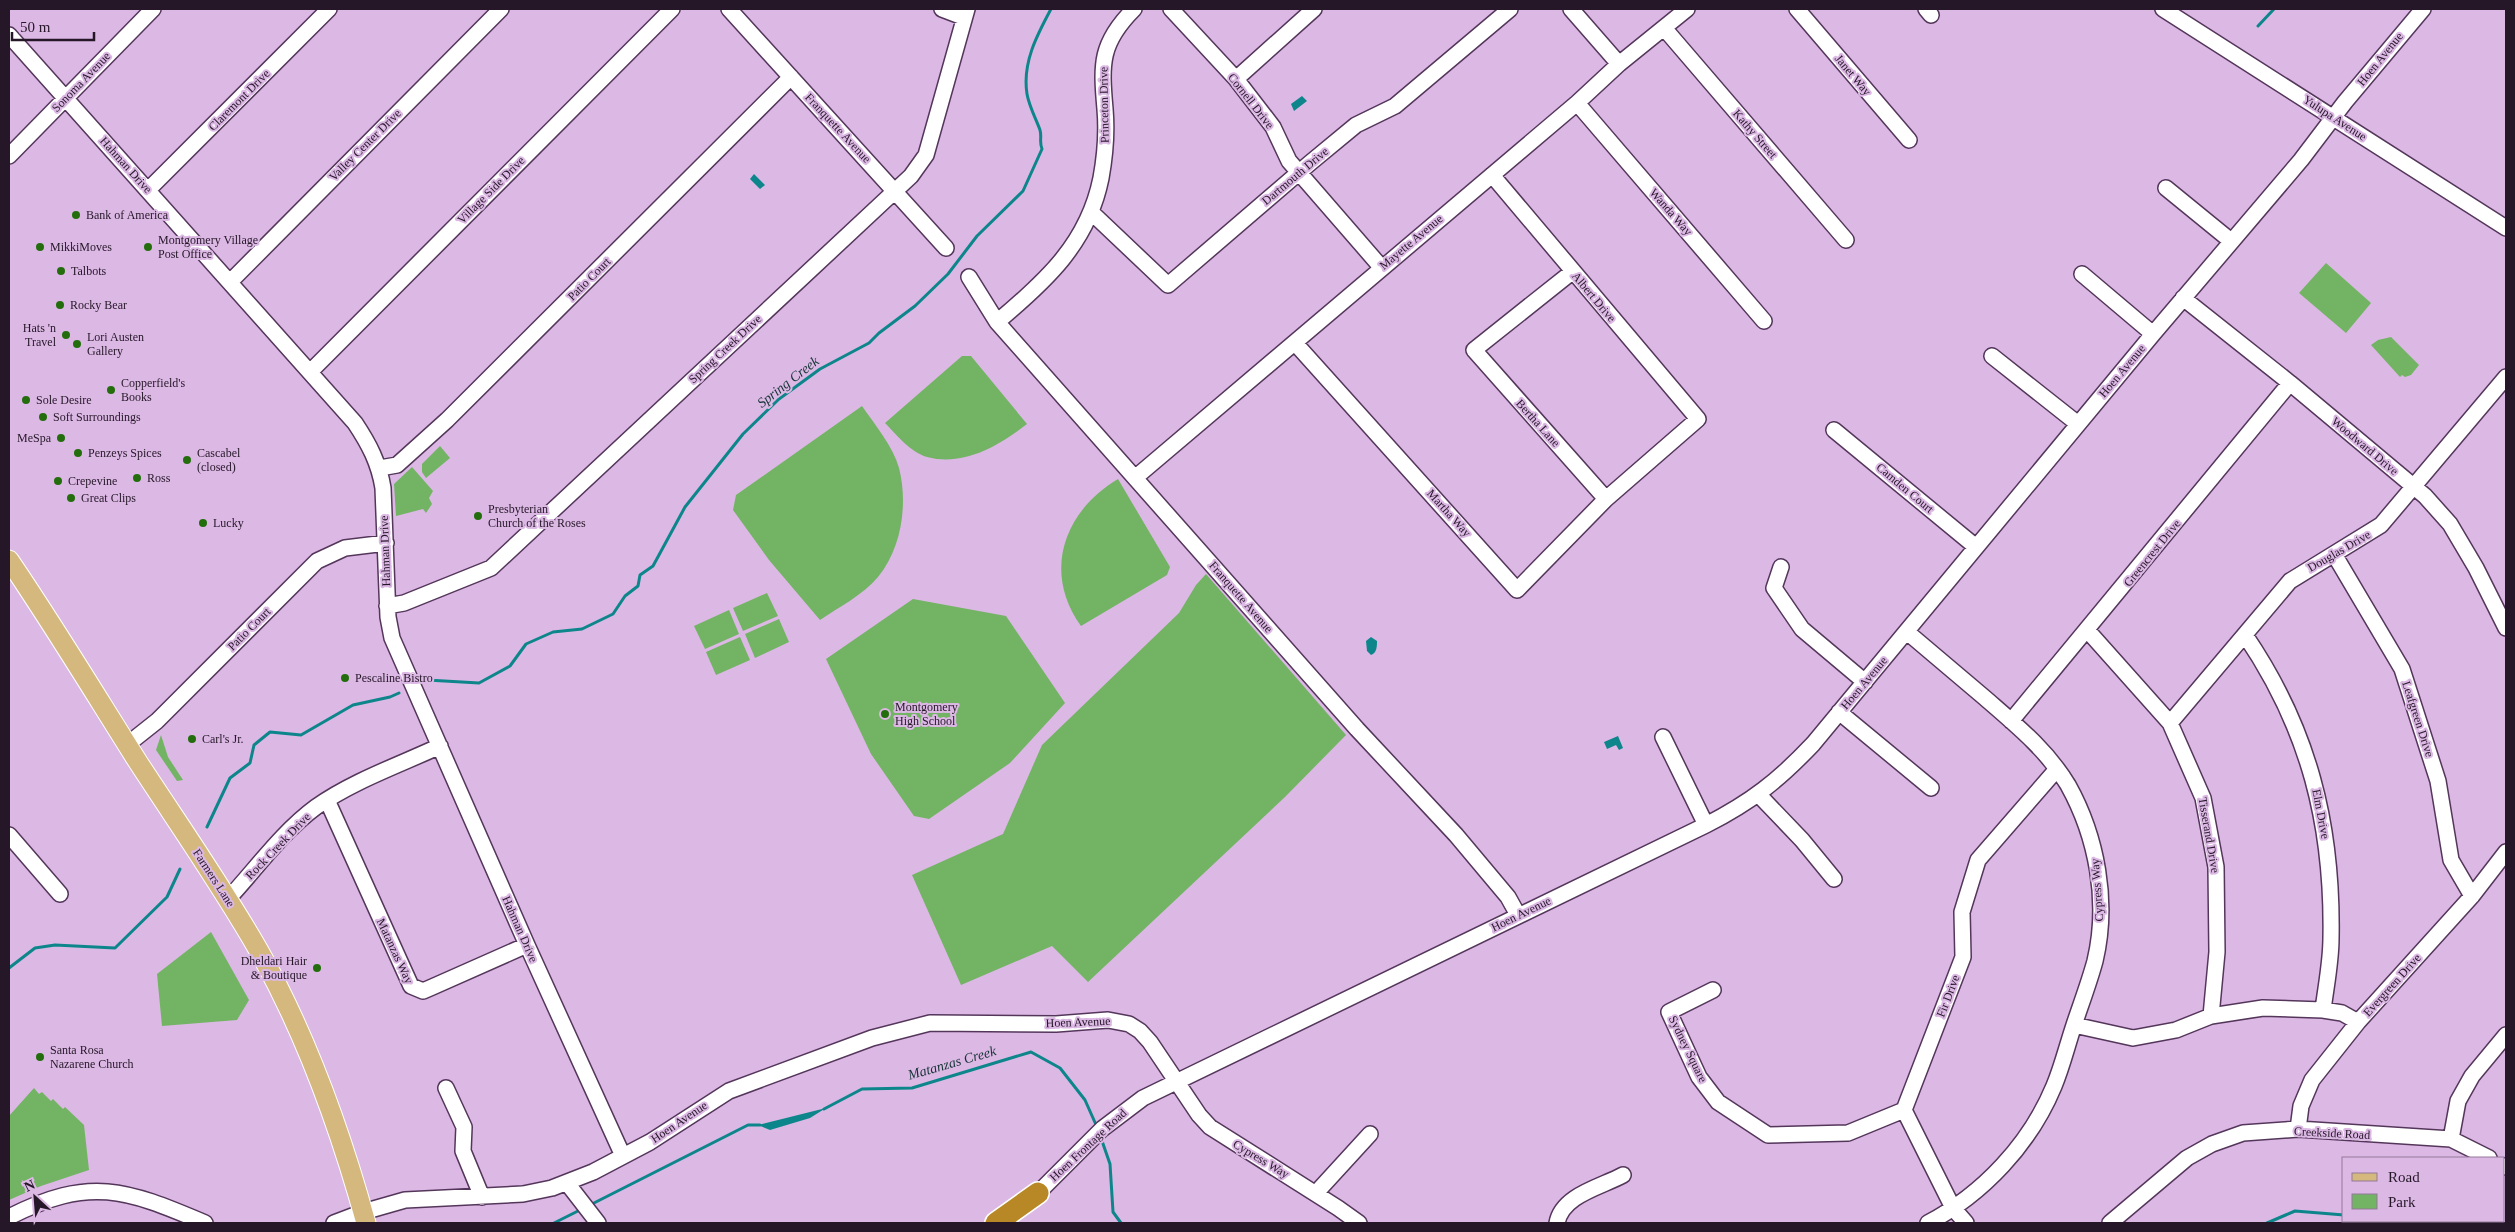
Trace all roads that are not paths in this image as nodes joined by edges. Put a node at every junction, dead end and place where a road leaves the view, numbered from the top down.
1 (153, 9) edge
2 (329, 9) edge
3 (501, 9) edge
4 (672, 9) edge
5 (730, 9) edge
6 (942, 9) edge
7 (1134, 9) edge
8 (1171, 9) edge
9 (1314, 9) edge
10 (1510, 9) edge
11 (1572, 9) edge
12 (1687, 9) edge
13 (1797, 9) edge
14 (2164, 9) edge
15 (2423, 9) edge
16 (965, 13) edge
17 (1664, 28) junction
18 (9, 35) edge
19 (1619, 64) junction
20 (791, 77) junction
21 (1236, 79) junction
22 (65, 99) junction
23 (1577, 103) junction
24 (2334, 116) junction
25 (1909, 140) dead end
26 (9, 156) edge
27 (1299, 172) junction
28 (1492, 175) junction
29 (2166, 188) dead end
30 (894, 189) junction
31 (148, 190) junction
32 (1091, 212) junction
33 (2506, 228) edge
34 (1846, 240) dead end
35 (2231, 241) junction
36 (946, 248) dead end
37 (1382, 267) junction
38 (1572, 272) junction
39 (2082, 274) dead end
40 (969, 276) dead end
41 (230, 282) junction
42 (2183, 298) junction
43 (1764, 321) dead end
44 (997, 322) junction
45 (2153, 334) junction
46 (1295, 343) junction
47 (1992, 356) dead end
48 (310, 372) junction
49 (2506, 377) edge
50 (2290, 383) junction
51 (2078, 424) junction
52 (1834, 430) dead end
53 (380, 468) junction
54 (1136, 477) junction
55 (2415, 488) junction
56 (1606, 499) junction
57 (386, 543) junction
58 (1976, 547) junction
59 (2334, 554) junction
60 (9, 560) edge
61 (1781, 567) dead end
62 (387, 606) junction
63 (2506, 628) edge
64 (2088, 631) junction
65 (1907, 632) junction
66 (2245, 635) junction
67 (1865, 682) junction
68 (1839, 712) junction
69 (2011, 721) junction
70 (2170, 723) junction
71 (1663, 737) dead end
72 (128, 744) junction
73 (440, 746) junction
74 (2057, 769) junction
75 (1931, 788) dead end
76 (1758, 794) junction
77 (327, 800) junction
78 (1706, 825) junction
79 (9, 836) edge
80 (2506, 852) edge
81 (1834, 879) dead end
82 (60, 894) dead end
83 (2472, 896) junction
84 (228, 899) junction
85 (1518, 915) junction
86 (527, 945) junction
87 (1713, 990) dead end
88 (2323, 1010) junction
89 (2211, 1016) junction
90 (2358, 1022) junction
91 (2074, 1025) junction
92 (2506, 1035) edge
93 (1178, 1081) junction
94 (446, 1088) dead end
95 (1904, 1110) junction
96 (2298, 1129) junction
97 (1370, 1134) dead end
98 (2451, 1139) junction
99 (623, 1156) junction
100 (2487, 1157) edge
101 (1623, 1175) dead end
102 (567, 1183) junction
103 (1038, 1193) junction
104 (1316, 1193) junction
105 (482, 1197) junction
106 (1954, 1208) junction
107 (9, 1218) edge
108 (364, 1218) edge
109 (596, 1221) edge
110 (205, 1223) edge
111 (334, 1223) edge
112 (996, 1223) edge
113 (1008, 1223) edge
114 (1359, 1223) edge
115 (1557, 1223) edge
116 (1928, 1223) edge
117 (1966, 1223) edge
118 (2110, 1223) edge

1 - 22 street, Sonoma Avenue
2 - 31 street, Claremont Drive
3 - 41 street, Valley Center Drive
4 - 48 street, Village Side Drive
5 - 20 street, Franquette Avenue
6 - 16 street
7 - 32 street, Princeton Drive
8 - 21 street, Cornell Drive
9 - 21 street
10 - 27 street, Dartmouth Drive
11 - 19 street
12 - 17 street, Mayette Avenue
13 - 25 street, Janet Way
14 - 24 street, Yulupa Avenue
15 - 24 street, Hoen Avenue
16 - 30 street, Spring Creek Drive
17 - 19 street, Mayette Avenue
17 - 34 street, Kathy Street
18 - 22 street, Hahman Drive
19 - 23 street, Mayette Avenue
20 - 30 street, Franquette Avenue
20 - 53 street, Patio Court
21 - 27 street, Cornell Drive
22 - 26 street, Sonoma Avenue
22 - 31 street, Hahman Drive
23 - 28 street, Mayette Avenue
23 - 43 street, Wanda Way
24 - 33 street, Yulupa Avenue
24 - 35 street, Hoen Avenue
27 - 32 street, Dartmouth Drive
27 - 37 street, Cornell Drive
28 - 37 street, Mayette Avenue
28 - 38 street, Albert Drive
29 - 35 street
30 - 36 street, Franquette Avenue
30 - 62 street, Spring Creek Drive
31 - 41 street, Hahman Drive
32 - 44 street, Princeton Drive
35 - 42 street, Hoen Avenue
37 - 46 street, Mayette Avenue
38 - 56 street, Albert Drive
38 - 56 street, Bertha Lane
39 - 45 street
40 - 44 street, Franquette Avenue
41 - 48 street, Hahman Drive
42 - 45 street, Hoen Avenue
42 - 50 street, Woodward Drive
44 - 54 street, Franquette Avenue
45 - 51 street, Hoen Avenue
46 - 54 street, Mayette Avenue
46 - 56 street, Martha Way
47 - 51 street
48 - 53 street, Hahman Drive
49 - 55 street, Douglas Drive
50 - 55 street, Woodward Drive
50 - 64 street, Greencrest Drive
51 - 58 street, Hoen Avenue
52 - 58 street, Camden Court
53 - 57 street, Hahman Drive
54 - 85 street, Franquette Avenue
55 - 59 street, Douglas Drive
55 - 63 street, Woodward Drive
57 - 62 street, Hahman Drive
57 - 72 street, Patio Court
58 - 65 street, Hoen Avenue
59 - 66 street, Douglas Drive
59 - 83 street, Leafgreen Drive
60 - 72 main road, Farmers Lane
61 - 67 street
62 - 73 street, Hahman Drive
64 - 69 street, Greencrest Drive
64 - 70 street, Tisserand Drive
65 - 67 street, Hoen Avenue
65 - 69 street, Cypress Way
66 - 70 street, Douglas Drive
66 - 88 street, Elm Drive
67 - 68 street, Hoen Avenue
68 - 75 street
68 - 76 street, Hoen Avenue
69 - 74 street, Cypress Way
70 - 89 street, Tisserand Drive
71 - 78 street
72 - 84 main road, Farmers Lane
73 - 77 street, Rock Creek Drive
73 - 86 street, Hahman Drive
74 - 91 street, Cypress Way
74 - 95 street, Fir Drive
76 - 78 street, Hoen Avenue
76 - 81 street
77 - 84 street, Rock Creek Drive
77 - 86 street, Matanzas Way
78 - 85 street, Hoen Avenue
79 - 82 street
80 - 83 street, Evergreen Drive
83 - 90 street, Evergreen Drive
84 - 108 main road, Farmers Lane
85 - 93 street, Hoen Avenue
86 - 99 street, Hahman Drive
87 - 95 street, Sydney Square
88 - 89 street
88 - 90 street
89 - 91 street
90 - 96 street, Evergreen Drive
91 - 106 street, Cypress Way
92 - 98 street
93 - 99 street, Hoen Avenue
93 - 103 street, Hoen Frontage Road
93 - 104 street, Cypress Way
94 - 105 street
95 - 106 street
96 - 98 street, Creekside Road
96 - 118 street, Creekside Road
97 - 104 street
98 - 100 street, Creekside Road
99 - 102 street, Hoen Avenue
101 - 115 street
102 - 105 street, Hoen Avenue
102 - 109 street
103 - 112 highway
103 - 113 street, Hoen Frontage Road
104 - 114 street, Cypress Way
105 - 108 street, Hoen Avenue
106 - 116 street, Cypress Way
106 - 117 street
107 - 110 street
108 - 111 street, Hoen Avenue

